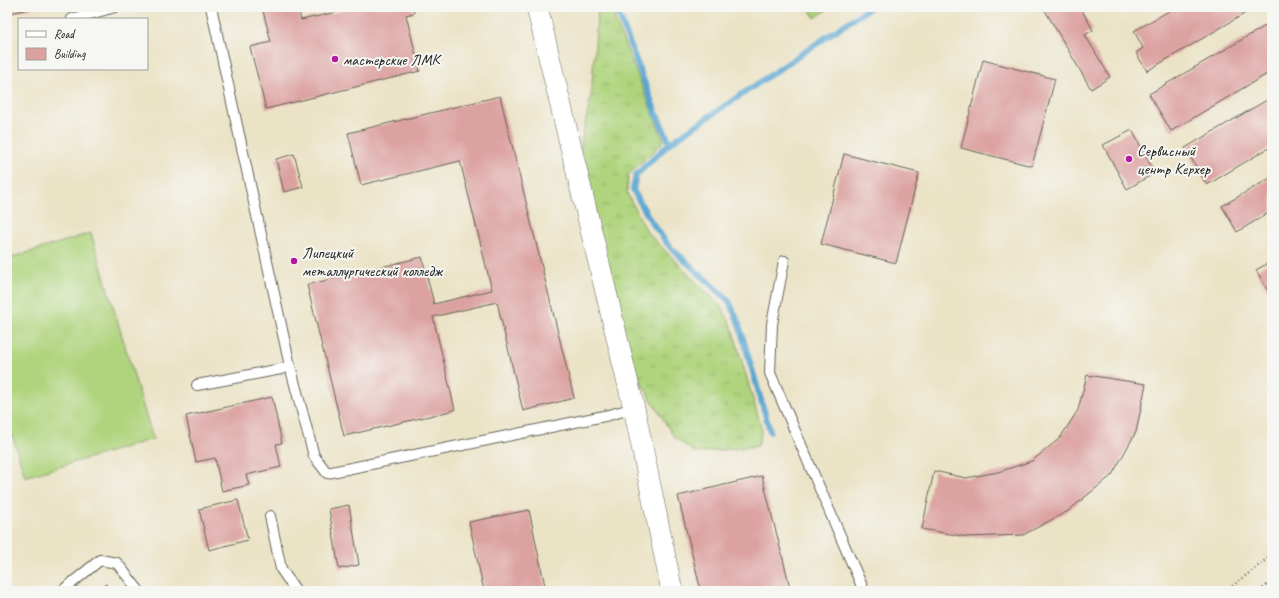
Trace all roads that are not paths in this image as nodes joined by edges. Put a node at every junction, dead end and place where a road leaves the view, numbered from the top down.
1 (115, 7) edge
2 (211, 7) edge
3 (537, 7) edge
4 (76, 18) edge
5 (784, 262) dead end
6 (290, 366) junction
7 (197, 385) dead end
8 (634, 408) junction
9 (270, 516) dead end
10 (62, 591) edge
11 (139, 591) edge
12 (296, 591) edge
13 (672, 591) edge
14 (864, 591) edge

1 - 4 lane
2 - 6 lane
3 - 8 street
5 - 14 lane
6 - 7 lane
6 - 8 lane
8 - 13 street
9 - 12 lane
10 - 11 lane

